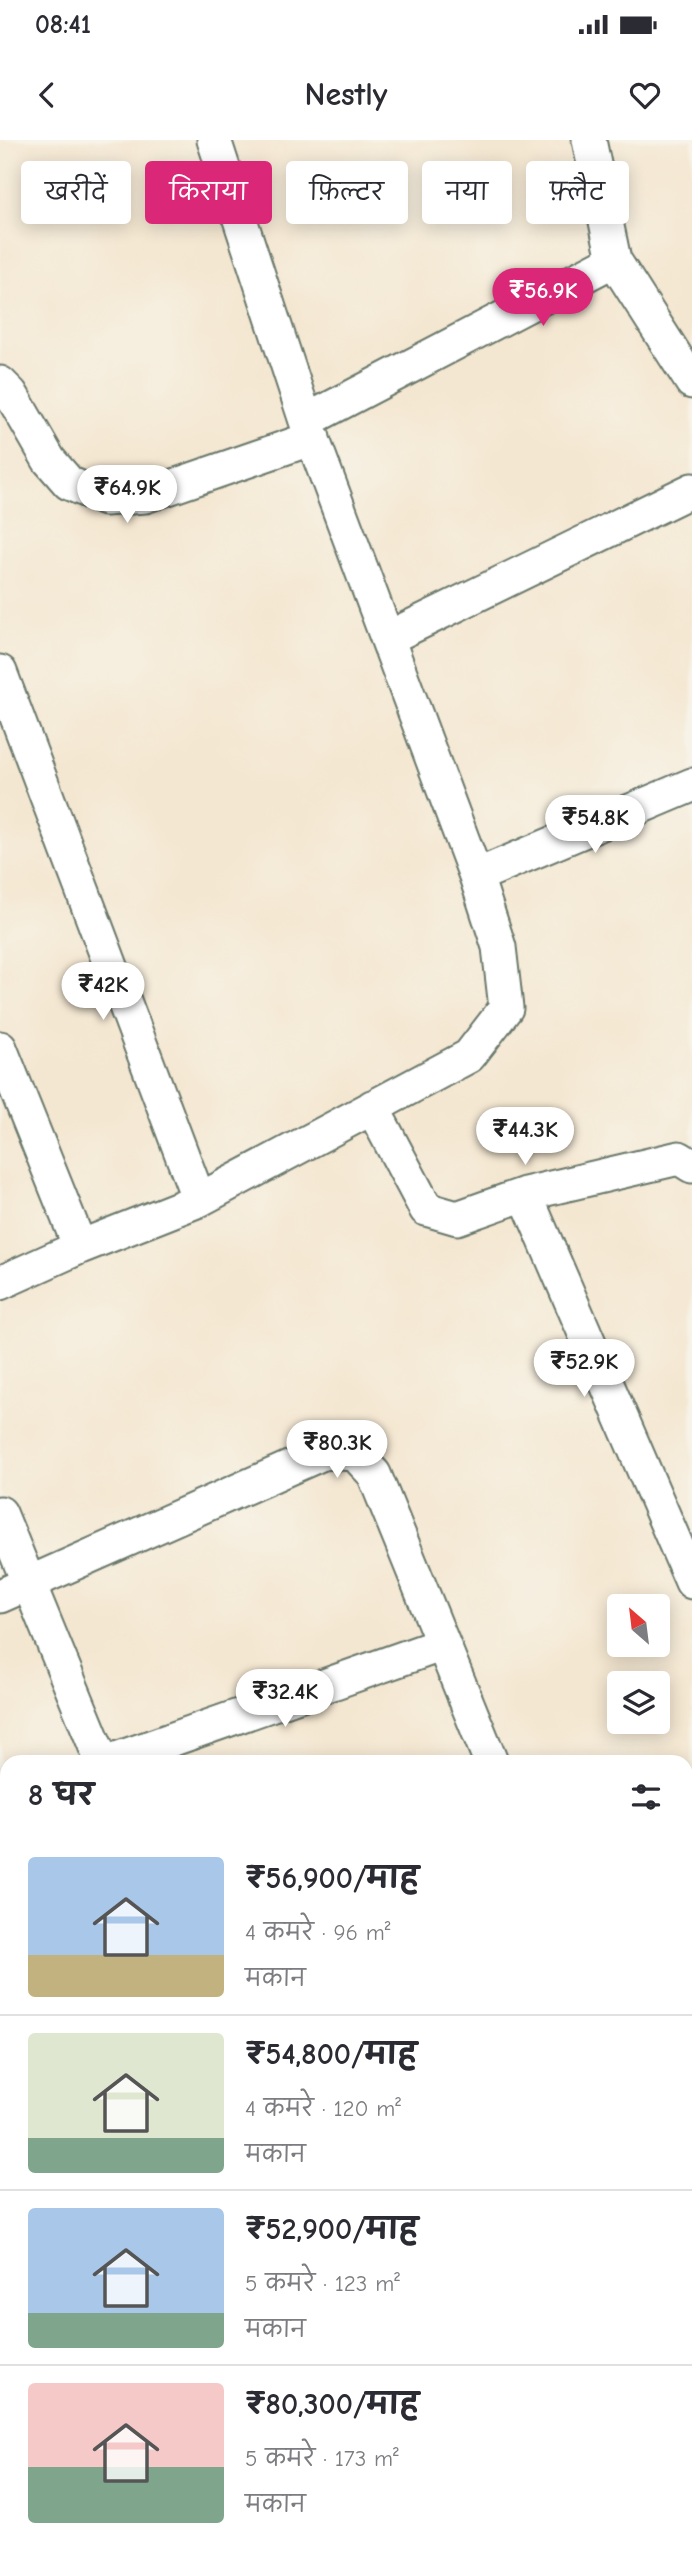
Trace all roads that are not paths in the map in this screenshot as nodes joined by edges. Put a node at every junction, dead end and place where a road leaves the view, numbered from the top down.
1 (214, 140) edge
2 (589, 140) edge
3 (614, 260) junction
4 (692, 382) edge
5 (0, 383) edge
6 (310, 429) junction
7 (692, 490) edge
8 (388, 638) junction
9 (0, 672) edge
10 (692, 785) edge
11 (476, 876) junction
12 (0, 1048) edge
13 (372, 1107) junction
14 (692, 1166) edge
15 (525, 1195) junction
16 (199, 1200) junction
17 (80, 1247) junction
18 (0, 1283) edge
19 (0, 1513) edge
20 (692, 1582) edge
21 (15, 1590) edge
22 (443, 1644) junction
23 (98, 1755) edge
24 (128, 1755) edge
25 (488, 1755) edge

1 - 6 street
2 - 3 street
3 - 4 street
3 - 6 street
5 - 6 street
6 - 8 street
7 - 8 street
8 - 11 street
9 - 16 street
10 - 11 street
11 - 13 street
12 - 17 street
13 - 15 street
13 - 16 street
14 - 15 street
15 - 20 street
16 - 17 street
17 - 18 street
19 - 21 street
21 - 22 street
21 - 23 street
22 - 24 street
22 - 25 street

